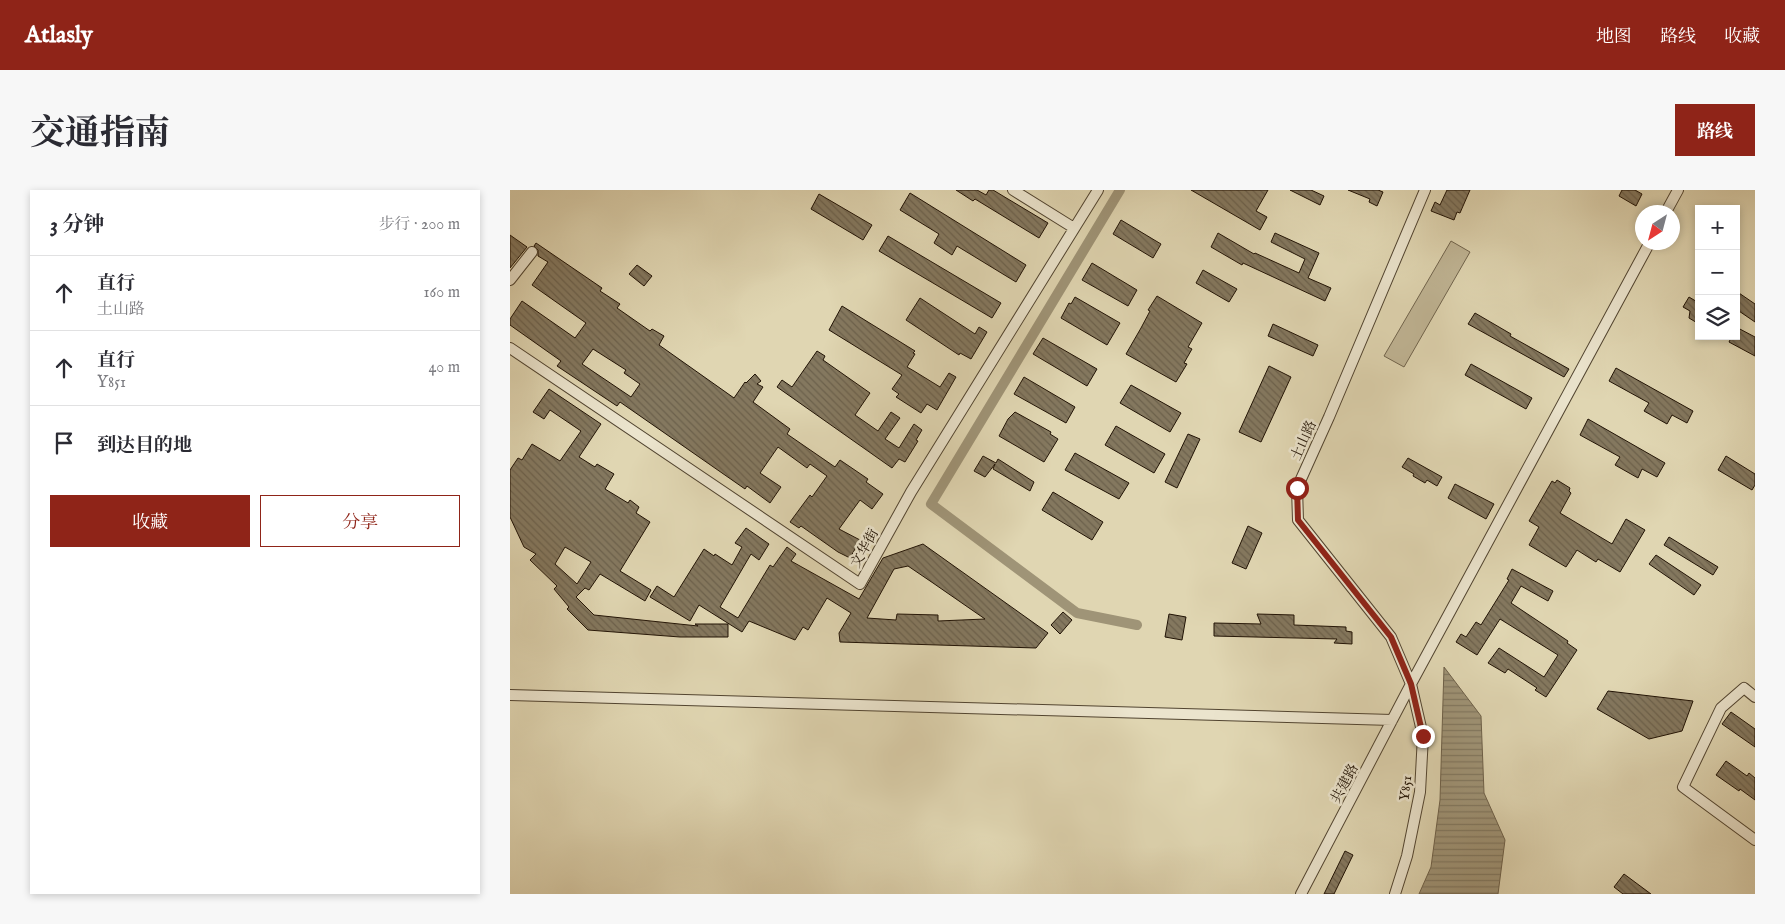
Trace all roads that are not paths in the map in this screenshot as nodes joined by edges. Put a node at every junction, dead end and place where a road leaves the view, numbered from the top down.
1 (1013, 190) edge
2 (1098, 190) edge
3 (1425, 190) edge
4 (1678, 190) edge
5 (1670, 205) edge
6 (1074, 228) junction
7 (1646, 250) edge
8 (532, 252) dead end
9 (510, 280) edge
10 (510, 348) edge
11 (1411, 684) junction
12 (510, 695) edge
13 (1755, 697) edge
14 (1392, 720) junction
15 (1755, 840) edge
16 (1301, 894) edge
17 (1395, 894) edge

1 - 6 street
2 - 6 street, 文华街
3 - 11 street, 土山路
4 - 5 street
6 - 10 street, 文华街
7 - 11 street, 共建路
8 - 9 street
11 - 14 street, 共建路
11 - 17 street, Y851
12 - 14 street
13 - 15 street
14 - 16 street, 共建路

